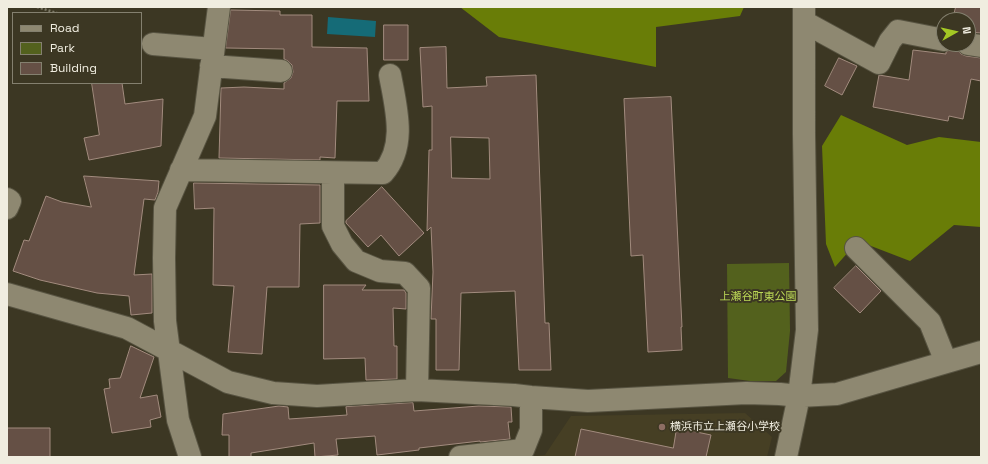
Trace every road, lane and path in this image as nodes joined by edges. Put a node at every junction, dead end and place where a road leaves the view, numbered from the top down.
1 (37, 7) edge
2 (220, 7) edge
3 (54, 12) edge
4 (804, 15) edge
5 (936, 38) edge
6 (153, 44) dead end
7 (212, 58) junction
8 (281, 71) dead end
9 (392, 76) dead end
10 (181, 170) junction
11 (333, 173) junction
12 (7, 199) edge
13 (7, 208) edge
14 (856, 248) dead end
15 (7, 294) edge
16 (169, 352) junction
17 (981, 352) edge
18 (946, 362) junction
19 (417, 390) junction
20 (799, 396) junction
21 (531, 398) junction
22 (190, 457) edge
23 (460, 457) edge
24 (786, 457) edge

1 - 3 path
2 - 7 street
4 - 5 street
4 - 20 street
6 - 7 street
7 - 8 street
7 - 10 street
9 - 11 street
10 - 11 street
10 - 16 street
11 - 19 street
12 - 13 street
14 - 18 street
15 - 16 street
16 - 19 street
16 - 22 street
17 - 18 street
18 - 20 street
19 - 21 street
20 - 21 street
20 - 24 street
21 - 23 street

